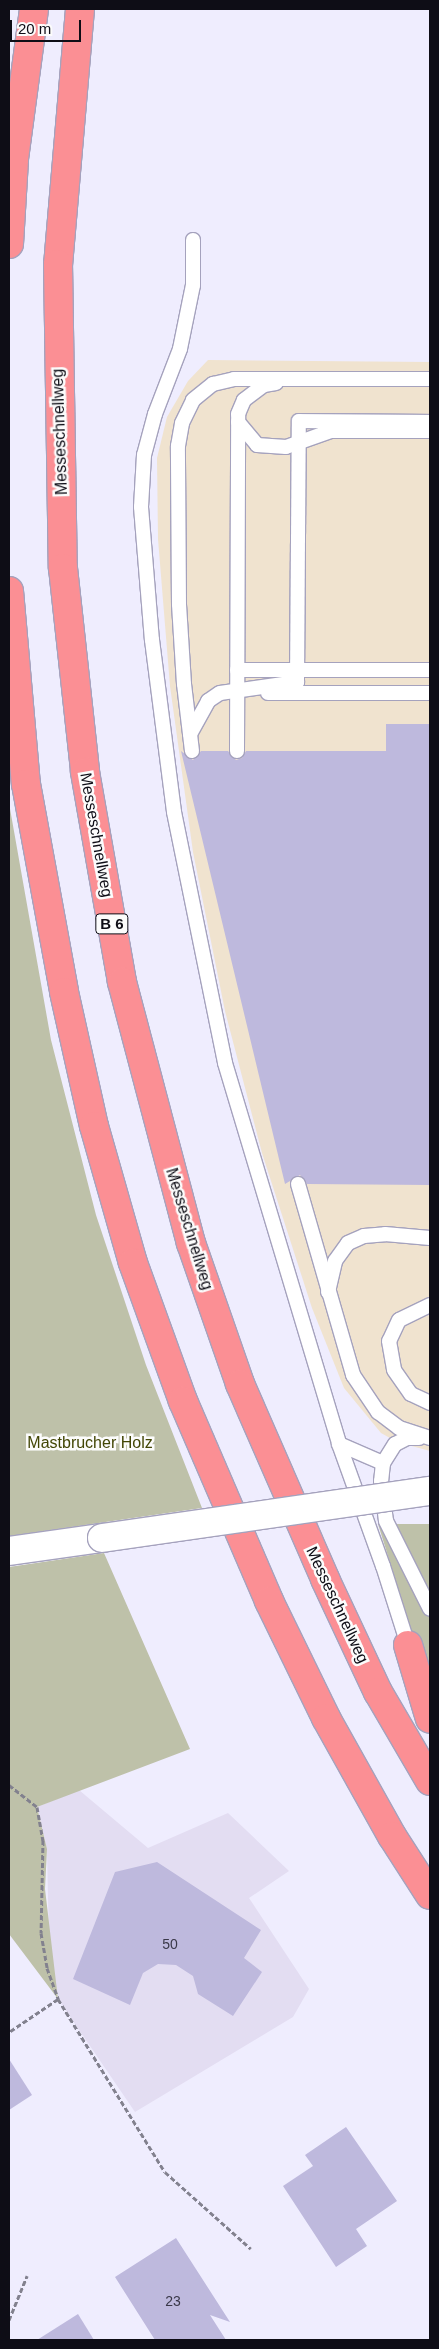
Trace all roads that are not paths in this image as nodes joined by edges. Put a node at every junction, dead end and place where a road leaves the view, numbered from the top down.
1 (34, 9) edge
2 (80, 9) edge
3 (193, 240) dead end
4 (9, 244) edge
5 (313, 378) junction
6 (430, 378) edge
7 (238, 422) junction
8 (430, 422) edge
9 (430, 431) edge
10 (9, 591) edge
11 (237, 670) junction
12 (430, 670) edge
13 (237, 693) junction
14 (430, 693) edge
15 (190, 734) junction
16 (192, 751) dead end
17 (237, 751) dead end
18 (298, 1184) dead end
19 (430, 1238) edge
20 (328, 1295) junction
21 (430, 1305) edge
22 (430, 1403) edge
23 (426, 1438) edge
24 (339, 1444) junction
25 (384, 1463) junction
26 (430, 1491) edge
27 (9, 1551) edge
28 (430, 1608) edge
29 (408, 1645) joint
30 (430, 1719) edge
31 (430, 1781) edge
32 (430, 1895) edge

1 - 4 highway
2 - 31 highway, Messeschnellweg / B 6
3 - 24 lane
5 - 6 lane
5 - 7 lane
5 - 15 lane
7 - 9 lane
7 - 11 lane
8 - 15 lane
10 - 32 highway
11 - 12 lane
11 - 13 lane
13 - 14 lane
13 - 17 lane
15 - 16 lane
18 - 20 lane
19 - 20 lane
20 - 23 lane
21 - 22 lane
23 - 25 lane
24 - 25 lane
24 - 29 lane
25 - 28 lane
26 - 27 street, bridge
29 - 30 highway

